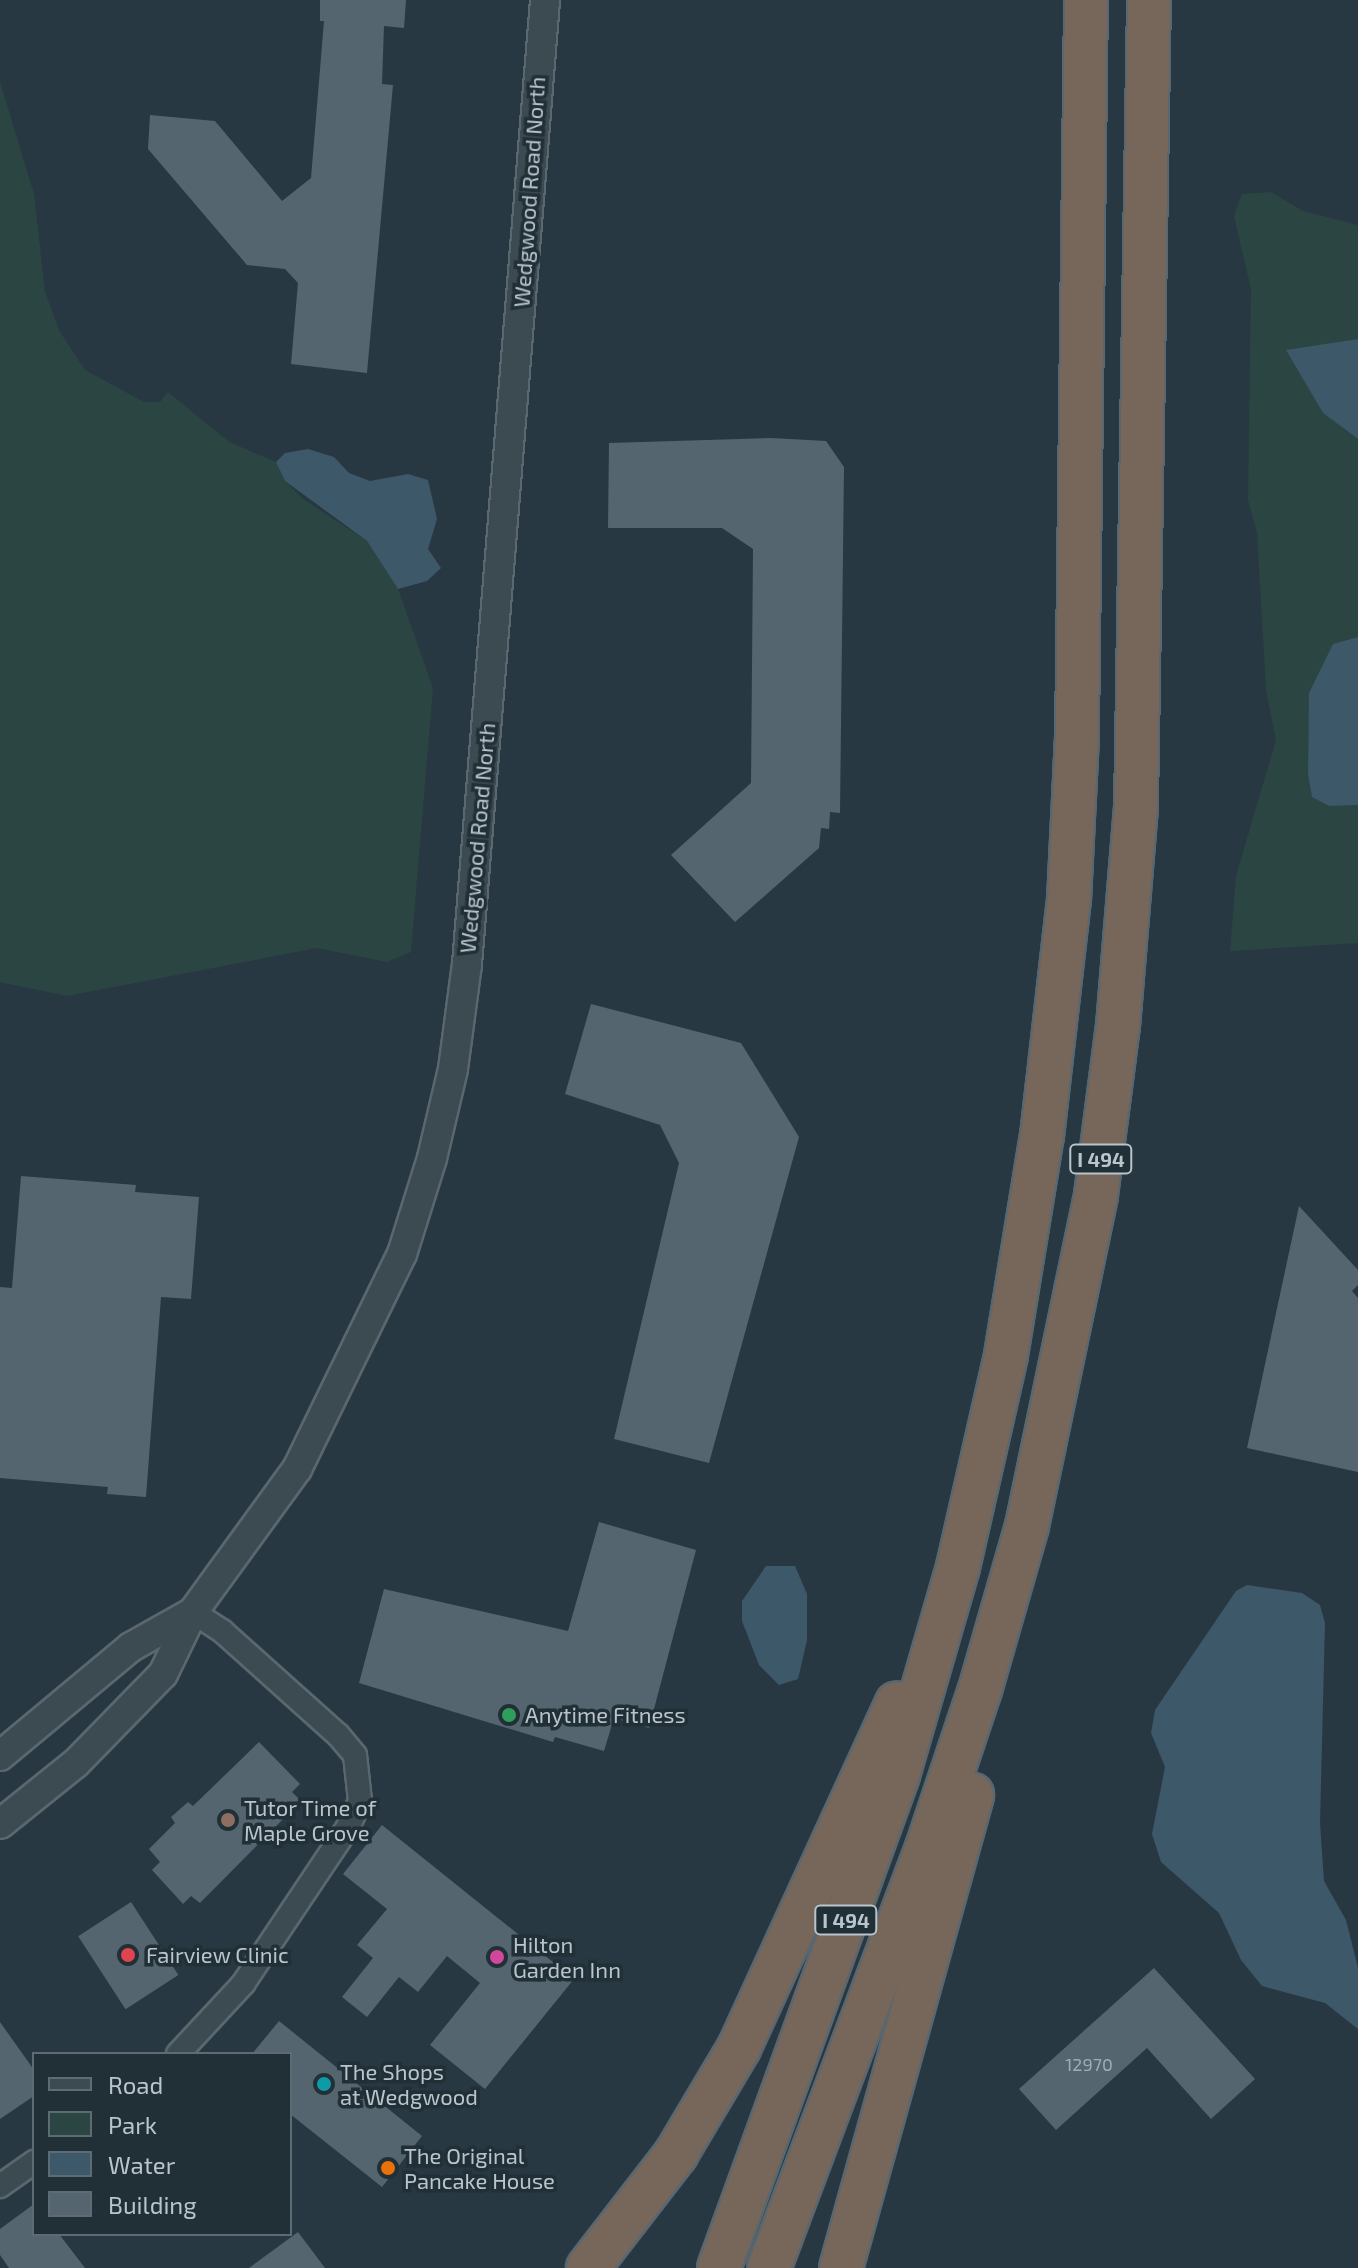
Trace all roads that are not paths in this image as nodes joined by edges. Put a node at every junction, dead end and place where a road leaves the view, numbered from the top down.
1 (545, 0) edge
2 (1086, 0) edge
3 (1149, 0) edge
4 (1073, 1320) junction
5 (958, 1567) junction
6 (193, 1612) junction
7 (0, 1756) edge
8 (0, 1824) edge
9 (180, 2052) edge
10 (32, 2163) edge
11 (873, 2167) junction
12 (0, 2186) edge
13 (588, 2268) edge
14 (719, 2268) edge
15 (769, 2268) edge
16 (841, 2268) edge
17 (859, 2268) edge

1 - 6 street, Wedgwood Road North
2 - 5 highway, I 494
3 - 4 highway, I 494
4 - 11 highway
4 - 15 highway, I 494
5 - 13 highway
5 - 14 highway, I 494
6 - 7 street, Wedgwood Road North
6 - 8 street, Wedgwood Road North
6 - 9 street
10 - 12 street
11 - 16 highway
11 - 17 highway

